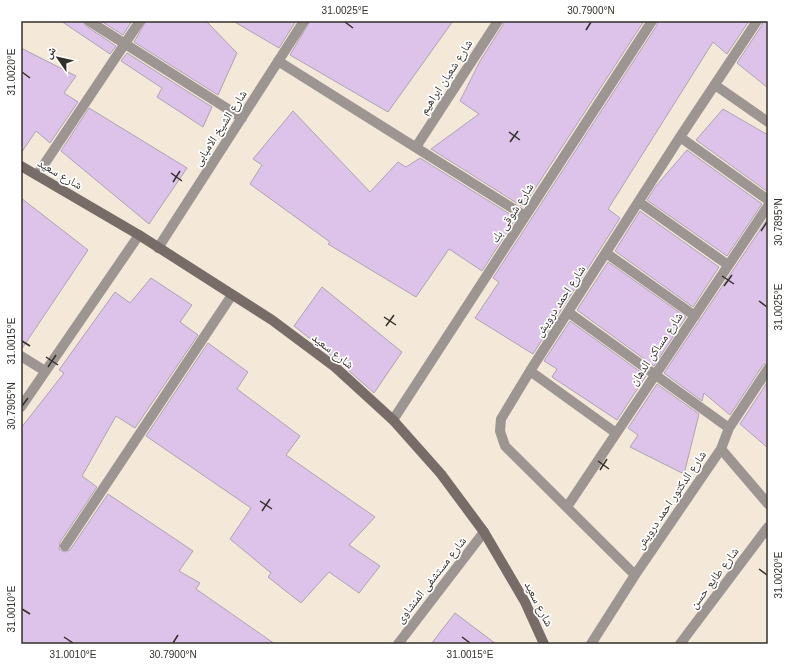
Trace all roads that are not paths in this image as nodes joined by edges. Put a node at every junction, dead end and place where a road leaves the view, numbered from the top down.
1 (89, 21) edge
2 (140, 21) edge
3 (304, 21) edge
4 (498, 21) edge
5 (652, 21) edge
6 (758, 21) edge
7 (125, 44) junction
8 (278, 61) junction
9 (715, 85) junction
10 (242, 118) junction
11 (768, 122) edge
12 (680, 137) junction
13 (416, 147) junction
14 (21, 166) edge
15 (37, 175) junction
16 (768, 200) edge
17 (639, 202) junction
18 (768, 206) edge
19 (525, 216) junction
20 (139, 235) junction
21 (158, 248) junction
22 (606, 252) junction
23 (728, 266) junction
24 (232, 295) junction
25 (568, 312) junction
26 (695, 316) junction
27 (21, 356) edge
28 (768, 368) edge
29 (45, 371) junction
30 (530, 372) junction
31 (655, 375) junction
32 (21, 407) edge
33 (393, 420) junction
34 (729, 428) junction
35 (616, 433) junction
36 (721, 449) junction
37 (768, 504) edge
38 (567, 507) junction
39 (768, 527) edge
40 (484, 532) junction
41 (64, 546) dead end
42 (635, 575) junction
43 (398, 644) edge
44 (544, 644) edge
45 (591, 644) edge
46 (680, 644) edge

1 - 7 street
2 - 7 street
3 - 8 street, شارع الشيخ الامبابى
4 - 13 street, شارع شعبان ابراهيم
5 - 19 street, شارع شوقى بك
6 - 9 street, شارع احمد درويش
7 - 10 street
7 - 15 street
8 - 10 street, شارع الشيخ الامبابى
8 - 13 street
9 - 11 street
9 - 12 street, شارع احمد درويش
10 - 21 street, شارع الشيخ الامبابى
12 - 16 street
12 - 17 street, شارع احمد درويش
13 - 19 street
14 - 15 street, شارع سعيد
15 - 20 street, شارع سعيد
17 - 22 street, شارع احمد درويش
17 - 23 street
18 - 23 street, شارع مساكن الدهان
19 - 33 street, شارع شوقى بك
20 - 21 street, شارع سعيد
20 - 29 street
21 - 24 street, شارع سعيد
22 - 25 street, شارع احمد درويش
22 - 26 street
23 - 26 street, شارع مساكن الدهان
24 - 33 street, شارع سعيد
24 - 41 street
25 - 30 street, شارع احمد درويش
25 - 31 street
26 - 31 street, شارع مساكن الدهان
27 - 29 street
28 - 34 street, شارع الدكتور احمد درويش
29 - 32 street
30 - 35 street
30 - 38 street, شارع احمد درويش
31 - 34 street
31 - 35 street, شارع مساكن الدهان
33 - 40 street, شارع سعيد
34 - 36 street, شارع الدكتور احمد درويش
35 - 38 street, شارع مساكن الدهان
36 - 37 street
36 - 42 street, شارع الدكتور احمد درويش
38 - 42 street, شارع احمد درويش
39 - 46 street, شارع طايع حسن
40 - 43 street, شارع مستشفى المنشاوى
40 - 44 street, شارع سعيد
42 - 45 street, شارع الدكتور احمد درويش

